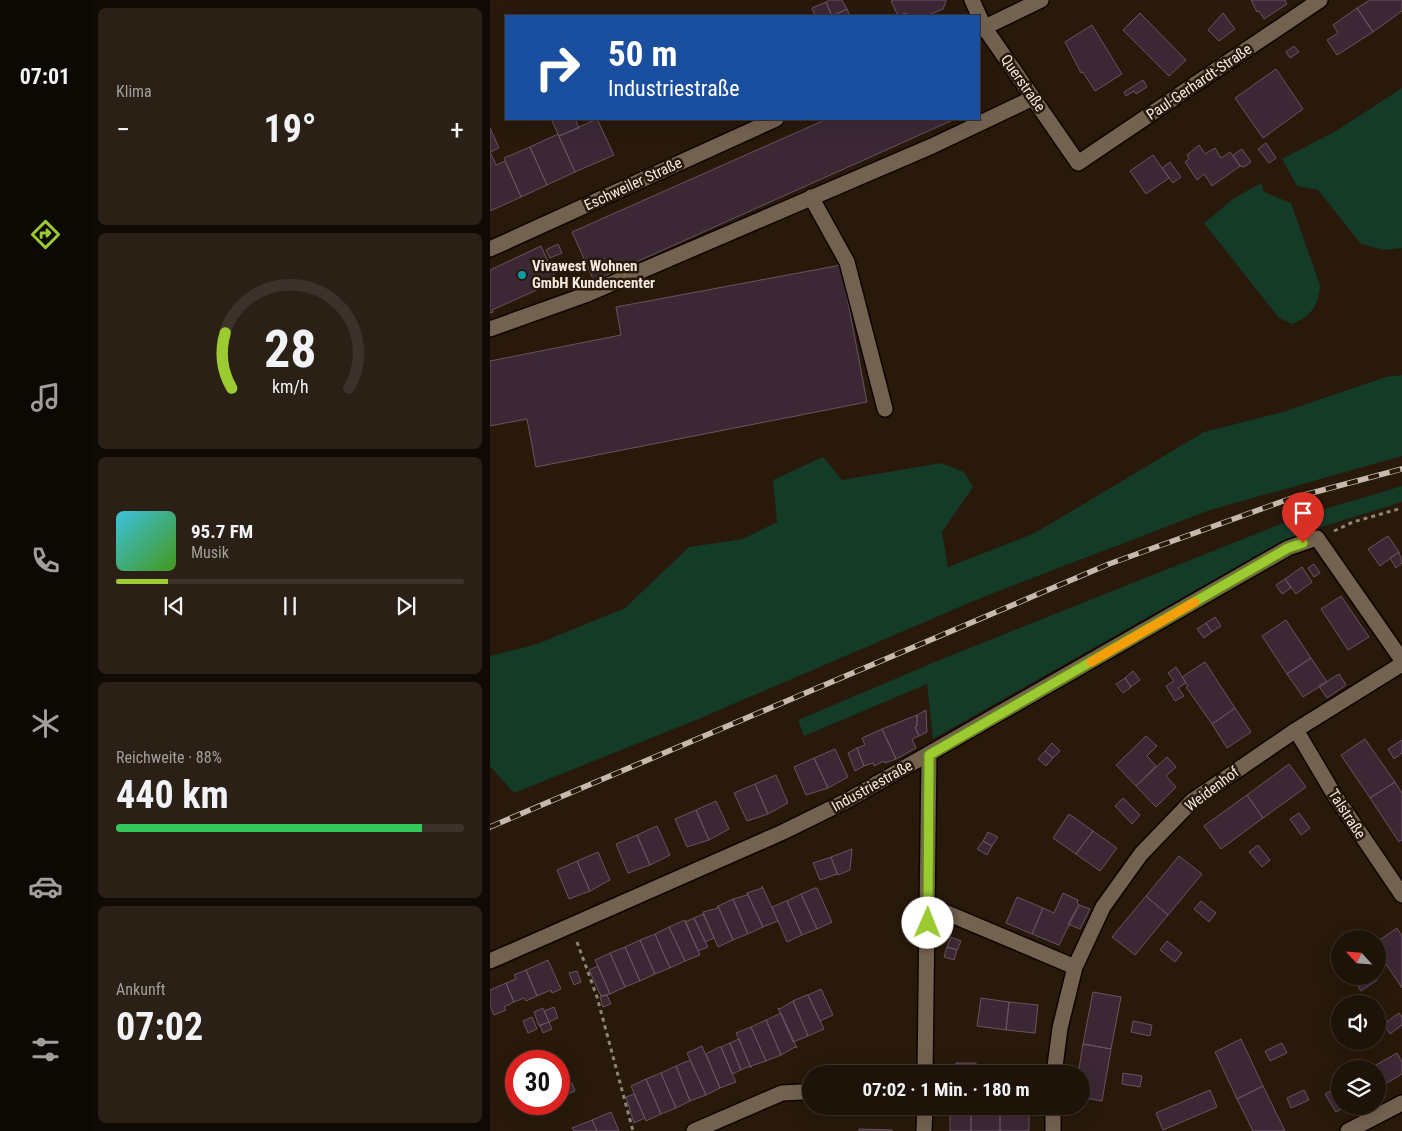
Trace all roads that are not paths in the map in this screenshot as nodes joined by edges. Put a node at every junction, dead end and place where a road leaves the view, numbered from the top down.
1 (972, 0) edge
2 (1041, 0) edge
3 (1320, 0) edge
4 (977, 15) edge
5 (981, 29) edge
6 (1033, 98) junction
7 (774, 120) edge
8 (1078, 163) joint
9 (811, 198) junction
10 (490, 249) edge
11 (490, 328) edge
12 (885, 409) dead end
13 (1317, 538) joint
14 (1402, 662) edge
15 (1296, 730) junction
16 (929, 755) junction
17 (1402, 895) edge
18 (928, 904) junction
19 (490, 961) edge
20 (1076, 967) junction
21 (926, 1065) edge
22 (1055, 1065) edge
23 (802, 1092) dead end
24 (1402, 1103) edge
25 (925, 1115) edge
26 (1053, 1115) edge
27 (694, 1131) edge
28 (924, 1131) edge
29 (1053, 1131) edge
30 (1348, 1131) edge

1 - 4 street, Querstraße
2 - 5 street
3 - 8 street, Paul-Gerhardt-Straße
5 - 6 street, Querstraße
6 - 8 street, Querstraße
6 - 9 street
7 - 10 street, Eschweiler Straße
9 - 11 street
9 - 12 street
13 - 14 street, Weidenhof
13 - 16 street, Industriestraße
14 - 15 street, Weidenhof
15 - 17 street, Talstraße
15 - 20 street, Weidenhof
16 - 18 street
16 - 19 street, Industriestraße
18 - 20 street
18 - 21 street
20 - 22 street, Weidenhof
23 - 27 street
24 - 30 street
25 - 28 street
26 - 29 street

